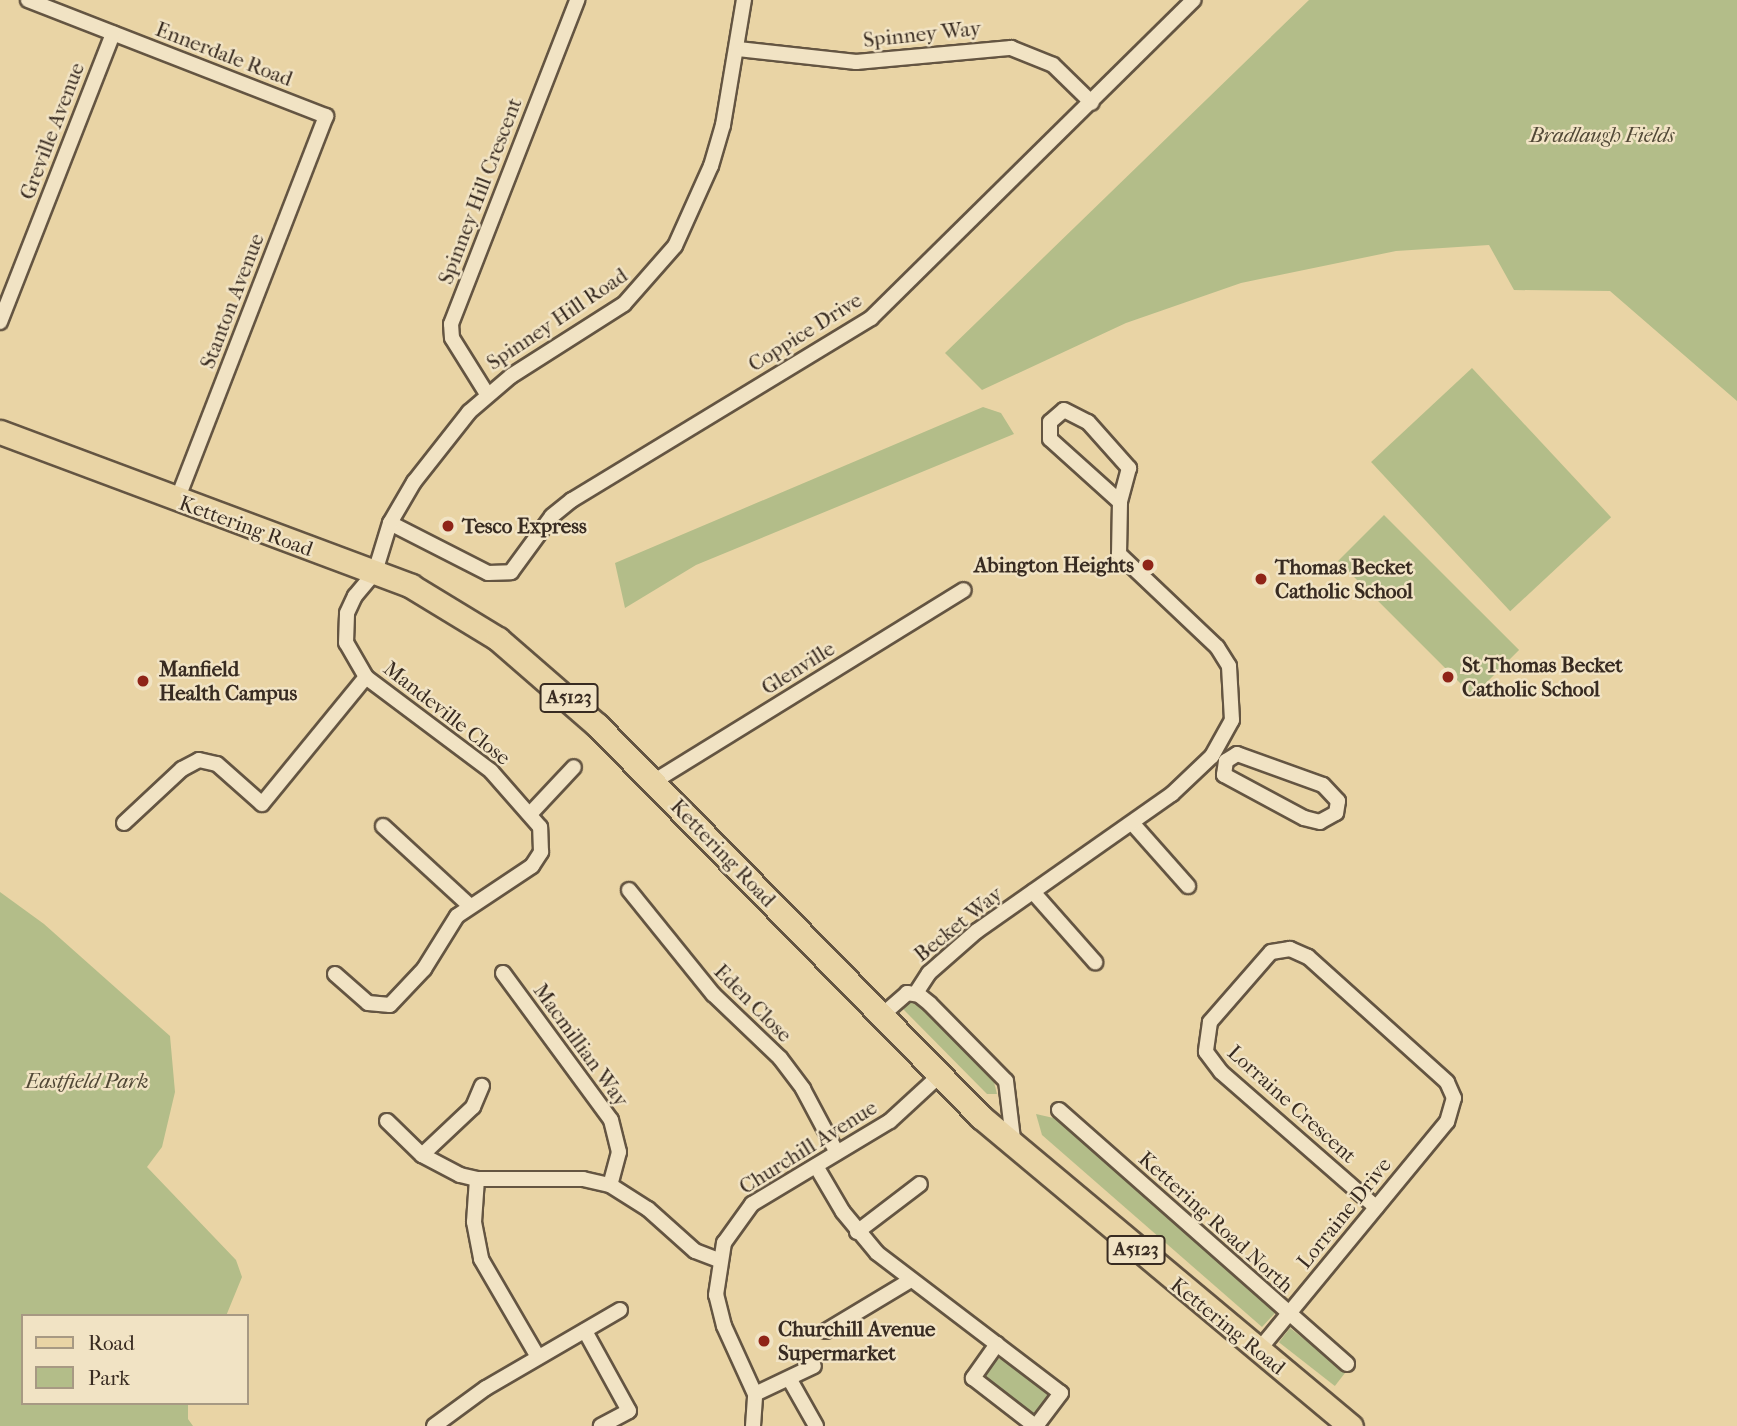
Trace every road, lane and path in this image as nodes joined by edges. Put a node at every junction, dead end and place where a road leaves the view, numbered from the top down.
1 (28, 0) edge
2 (578, 0) edge
3 (744, 0) edge
4 (1194, 0) edge
5 (113, 33) junction
6 (738, 49) junction
7 (1092, 103) junction
8 (326, 116) joint
9 (0, 322) edge
10 (487, 394) junction
11 (0, 432) edge
12 (177, 501) junction
13 (1120, 502) junction
14 (390, 523) junction
15 (375, 572) junction
16 (964, 590) dead end
17 (366, 677) junction
18 (1219, 758) junction
19 (574, 767) dead end
20 (653, 782) junction
21 (530, 814) junction
22 (124, 823) dead end
23 (1133, 824) junction
24 (383, 826) dead end
25 (1188, 886) dead end
26 (629, 890) dead end
27 (1033, 892) junction
28 (469, 905) junction
29 (1095, 961) dead end
30 (503, 972) dead end
31 (335, 974) dead end
32 (916, 993) junction
33 (881, 1016) junction
34 (939, 1076) junction
35 (482, 1086) dead end
36 (1454, 1098) joint
37 (1009, 1101) junction
38 (1059, 1110) dead end
39 (981, 1118) junction
40 (387, 1121) dead end
41 (1014, 1147) junction
42 (838, 1153) junction
43 (422, 1155) junction
44 (816, 1166) junction
45 (477, 1179) junction
46 (920, 1184) dead end
47 (610, 1185) junction
48 (1376, 1207) junction
49 (857, 1231) junction
50 (719, 1260) junction
51 (911, 1280) junction
52 (620, 1310) dead end
53 (1289, 1315) junction
54 (585, 1331) junction
55 (826, 1331) dead end
56 (997, 1344) junction
57 (1258, 1351) junction
58 (538, 1357) junction
59 (1347, 1364) dead end
60 (814, 1366) dead end
61 (790, 1380) junction
62 (755, 1394) junction
63 (434, 1426) edge
64 (601, 1426) edge
65 (753, 1426) edge
66 (816, 1426) edge
67 (1035, 1426) edge
68 (1351, 1426) edge

1 - 5 street, Ennerdale Road
2 - 10 street, Spinney Hill Crescent
3 - 6 street, Spinney Hill Road
4 - 7 street, Coppice Drive
5 - 8 street, Ennerdale Road
5 - 9 street, Greville Avenue
6 - 7 street, Spinney Way
6 - 10 street, Spinney Hill Road
7 - 14 street, Coppice Drive
8 - 12 street, Stanton Avenue
10 - 14 street, Spinney Hill Road
11 - 12 main road, Kettering Road / A5123
12 - 15 main road, Kettering Road / A5123
13 - 13 street
13 - 18 street, Becket Way
14 - 15 street, Spinney Hill Road
15 - 17 street, Mandeville Close
15 - 20 main road, Kettering Road / A5123
16 - 20 street, Glenville
17 - 21 street, Mandeville Close
17 - 22 street
18 - 18 street
18 - 23 street, Becket Way
19 - 21 street
20 - 33 main road, Kettering Road / A5123
21 - 28 street, Mandeville Close
23 - 25 street
23 - 27 street, Becket Way
24 - 28 street
26 - 42 street, Eden Close
27 - 29 street, Becket Way
27 - 32 street, Becket Way
28 - 31 street, Mandeville Close
30 - 47 street, Macmillian Way
32 - 33 street
32 - 37 street
33 - 34 main road, Kettering Road / A5123
34 - 39 main road, Kettering Road / A5123
34 - 42 street, Churchill Avenue
35 - 43 street
36 - 48 street, Lorraine Drive
36 - 48 street, Lorraine Crescent
37 - 39 street
37 - 41 street
38 - 53 street, Kettering Road North
39 - 41 main road, Kettering Road / A5123
40 - 43 street
41 - 57 main road, Kettering Road / A5123
42 - 44 street, Churchill Avenue
43 - 45 street
44 - 49 street
44 - 50 street, Churchill Avenue
45 - 47 street
45 - 58 street
46 - 49 street
47 - 50 street
48 - 53 street, Lorraine Drive
49 - 51 street
50 - 62 street, Churchill Avenue
51 - 55 street
51 - 56 street
52 - 54 street
53 - 57 street, Lorraine Drive
53 - 59 street, Kettering Road North
54 - 58 street
54 - 64 street
56 - 67 street
56 - 67 street
57 - 68 main road, Kettering Road / A5123
58 - 63 street
60 - 61 street
61 - 62 street
61 - 66 street
62 - 65 street, Churchill Avenue

